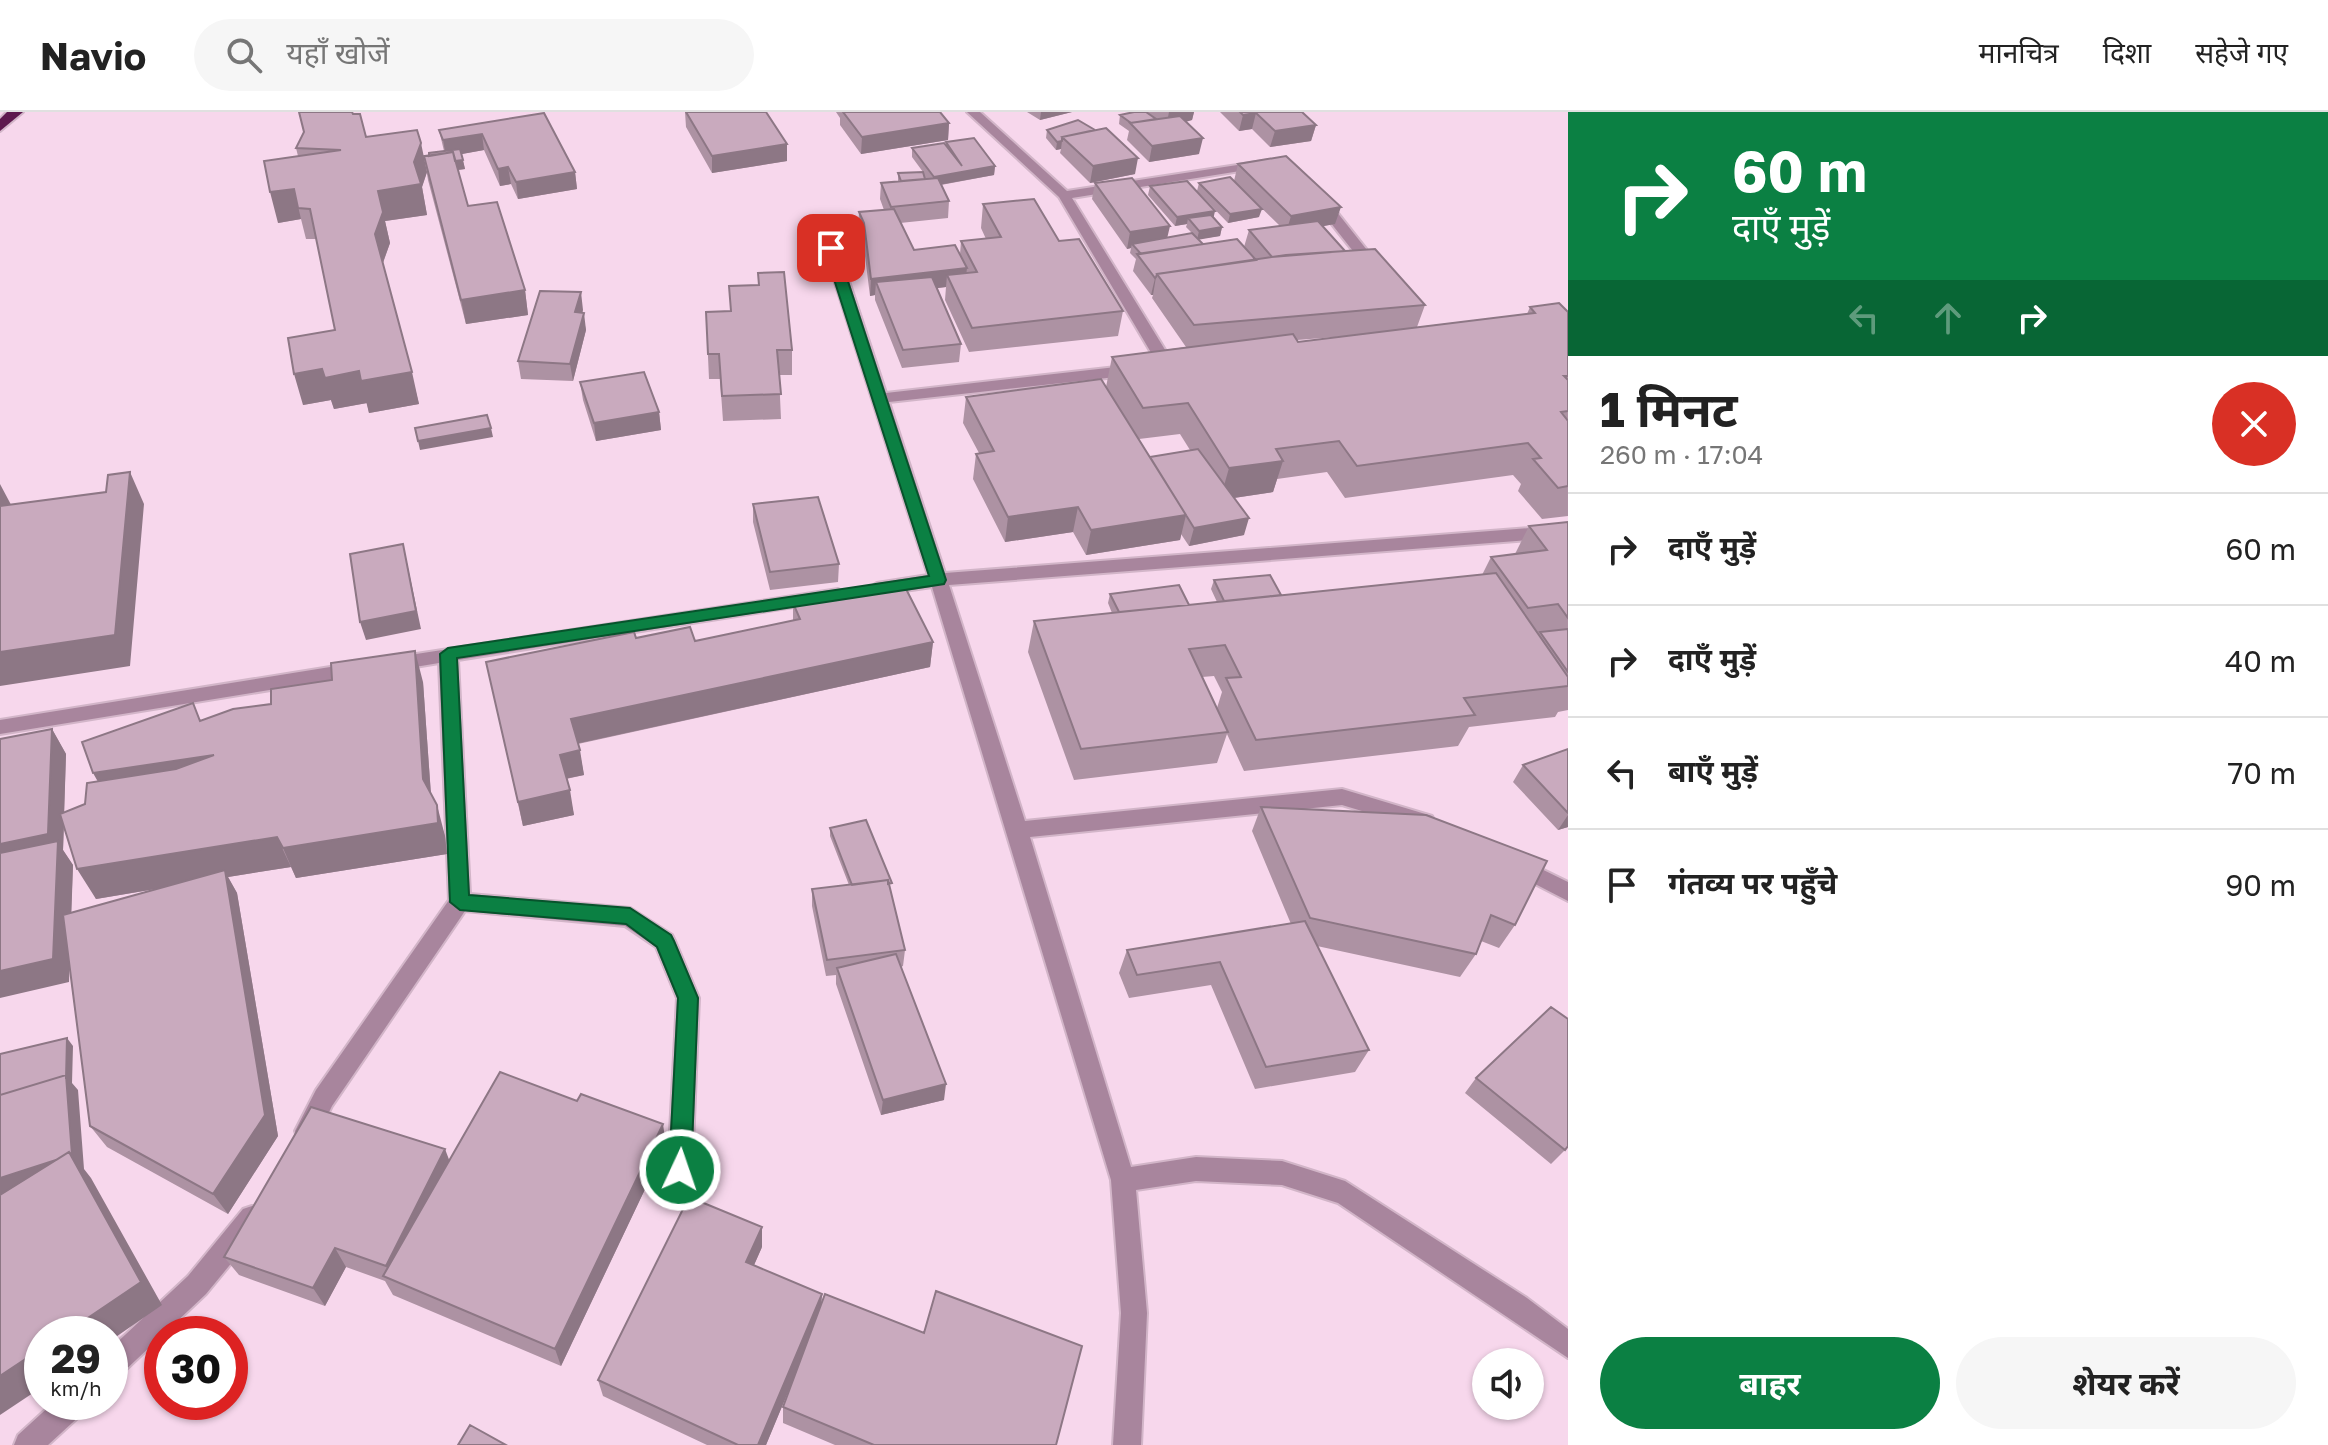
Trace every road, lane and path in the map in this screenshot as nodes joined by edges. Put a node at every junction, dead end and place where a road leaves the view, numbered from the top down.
1 (16, 112) edge
2 (973, 112) edge
3 (0, 127) edge
4 (1282, 167) edge
5 (1306, 183) edge
6 (1064, 195) junction
7 (831, 248) dead end
8 (1383, 279) edge
9 (880, 398) junction
10 (1568, 531) edge
11 (938, 580) junction
12 (448, 654) junction
13 (0, 727) edge
14 (1442, 829) edge
15 (1018, 830) junction
16 (1497, 855) edge
17 (1568, 892) edge
18 (460, 902) junction
19 (296, 1150) edge
20 (680, 1170) dead end
21 (1123, 1180) junction
22 (266, 1201) edge
23 (1568, 1345) edge
24 (128, 1350) edge
25 (55, 1420) edge
26 (28, 1445) edge
27 (1127, 1445) edge

1 - 3 highway
2 - 6 street
4 - 6 street
5 - 8 street
6 - 9 street
7 - 9 street
9 - 11 street
10 - 11 street
11 - 12 street
11 - 15 street
12 - 13 street
12 - 18 street
14 - 15 street
15 - 21 street
16 - 17 street
18 - 19 street
18 - 20 street
21 - 23 street
21 - 27 street
22 - 24 street
25 - 26 street

